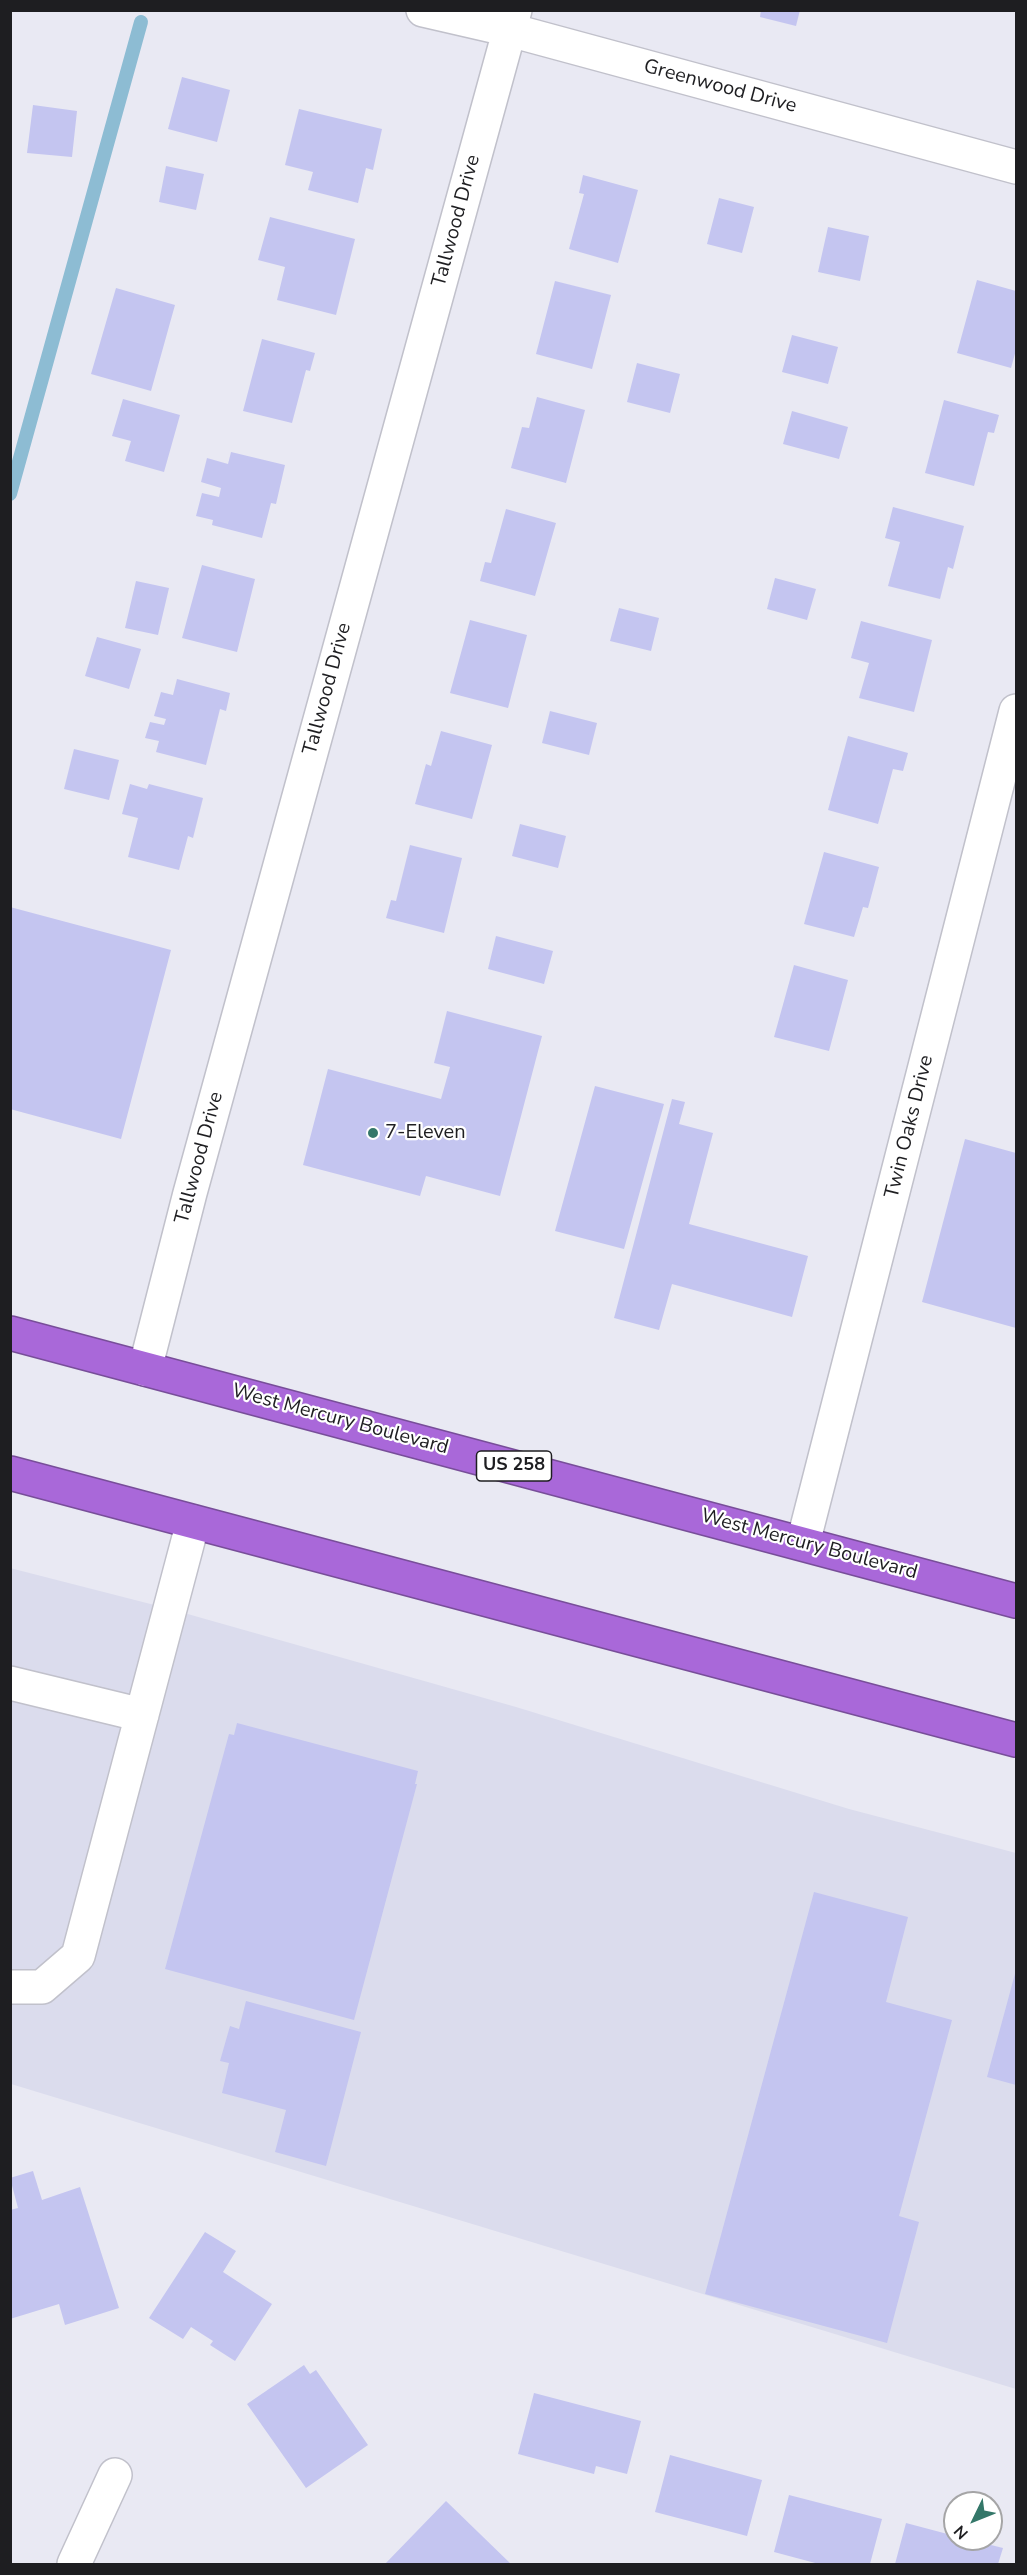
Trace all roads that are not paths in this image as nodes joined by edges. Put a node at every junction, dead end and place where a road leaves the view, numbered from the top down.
1 (423, 10) edge
2 (512, 20) edge
3 (1017, 167) edge
4 (1017, 711) edge
5 (10, 1333) edge
6 (145, 1369) junction
7 (10, 1473) edge
8 (193, 1522) junction
9 (803, 1543) junction
10 (1017, 1601) edge
11 (10, 1683) edge
12 (142, 1715) junction
13 (1017, 1740) edge
14 (10, 1987) edge
15 (115, 2475) dead end
16 (74, 2565) edge

1 - 2 street, Greenwood Drive
2 - 3 street, Greenwood Drive
2 - 6 street, Tallwood Drive
4 - 9 street, Twin Oaks Drive
5 - 6 highway, West Mercury Boulevard / US 258
6 - 9 highway, West Mercury Boulevard / US 258
7 - 8 highway
8 - 12 street
8 - 13 highway
9 - 10 highway, West Mercury Boulevard / US 258
11 - 12 street
12 - 14 street
15 - 16 street

